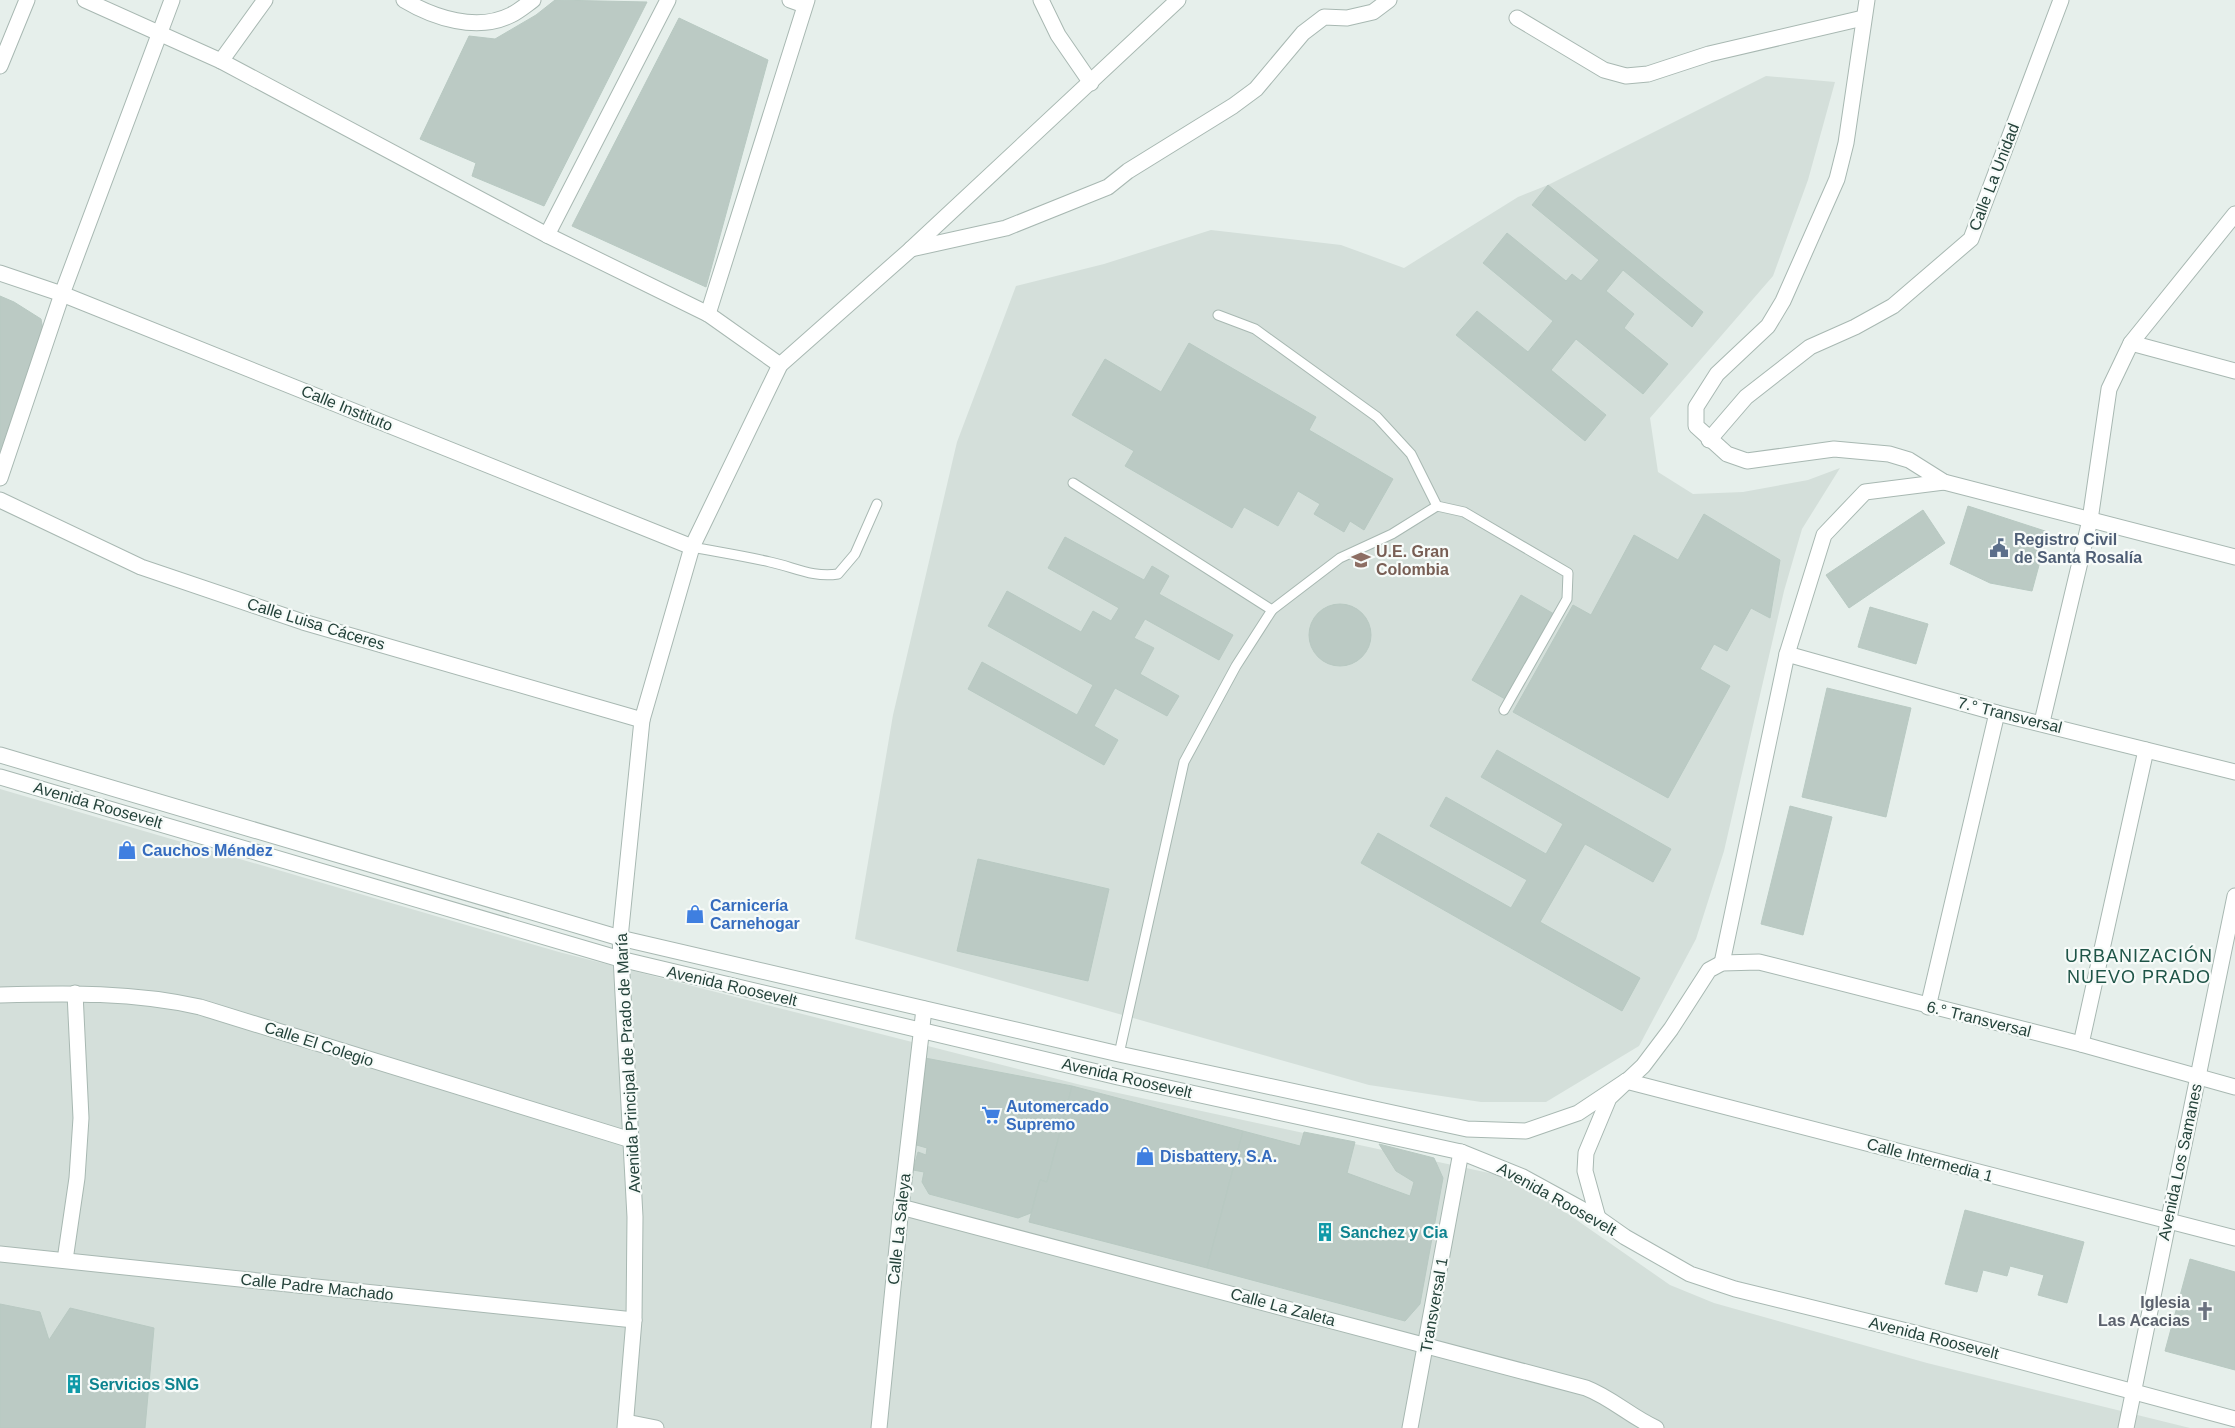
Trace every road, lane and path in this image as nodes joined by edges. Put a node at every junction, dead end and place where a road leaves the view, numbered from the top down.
1 (27, 0) edge
2 (85, 0) edge
3 (172, 0) edge
4 (265, 0) edge
5 (404, 0) edge
6 (533, 0) edge
7 (668, 0) edge
8 (1041, 0) edge
9 (1178, 0) edge
10 (1389, 0) edge
11 (1867, 0) edge
12 (2061, 0) edge
13 (800, 2) edge
14 (1517, 18) dead end
15 (1863, 18) junction
16 (159, 33) junction
17 (221, 61) junction
18 (0, 66) edge
19 (1091, 83) junction
20 (2235, 214) edge
21 (547, 235) junction
22 (910, 250) junction
23 (0, 273) edge
24 (62, 294) junction
25 (708, 314) junction
26 (1218, 315) dead end
27 (2131, 343) junction
28 (780, 365) junction
29 (2235, 370) edge
30 (1709, 440) junction
31 (0, 478) edge
32 (1944, 482) junction
33 (1073, 483) dead end
34 (0, 500) edge
35 (877, 504) dead end
36 (1437, 506) junction
37 (2090, 520) junction
38 (692, 547) junction
39 (2235, 557) edge
40 (1272, 610) junction
41 (1787, 654) junction
42 (1504, 710) dead end
43 (1997, 713) junction
44 (642, 720) junction
45 (2042, 722) junction
46 (2146, 750) junction
47 (0, 755) edge
48 (2235, 772) edge
49 (0, 777) edge
50 (176, 807) junction
51 (171, 827) junction
52 (2235, 896) edge
53 (2232, 922) edge
54 (620, 938) junction
55 (620, 959) junction
56 (1722, 963) junction
57 (75, 993) junction
58 (0, 995) edge
59 (1928, 1006) junction
60 (924, 1009) junction
61 (922, 1031) junction
62 (2081, 1044) junction
63 (1119, 1054) junction
64 (2198, 1078) junction
65 (1626, 1081) junction
66 (2235, 1087) edge
67 (631, 1140) junction
68 (1461, 1152) junction
69 (901, 1207) junction
70 (1598, 1218) junction
71 (2166, 1222) junction
72 (2235, 1238) edge
73 (0, 1254) edge
74 (65, 1260) junction
75 (634, 1320) junction
76 (1427, 1344) junction
77 (2134, 1391) junction
78 (2235, 1418) edge
79 (625, 1425) edge
80 (656, 1428) edge
81 (879, 1428) edge
82 (1410, 1428) edge
83 (1656, 1428) edge
84 (2126, 1428) edge

1 - 18 street
2 - 16 street
3 - 16 street
4 - 17 street
5 - 6 street
7 - 21 street
8 - 19 street
9 - 19 street
10 - 22 street
11 - 15 street
12 - 30 street, Calle La Unidad
13 - 25 street
14 - 15 street
15 - 30 street
16 - 17 street
16 - 24 street
17 - 21 street
19 - 22 street
20 - 27 street
21 - 25 street
22 - 28 street
23 - 24 street, Calle Instituto
24 - 31 street
24 - 38 street, Calle Instituto
25 - 28 street
26 - 36 lane
27 - 29 street
27 - 37 street
28 - 38 street, Avenida Principal de Prado de María
30 - 32 street
32 - 37 street
32 - 41 street
33 - 40 lane
34 - 44 street, Calle Luisa Cáceres
35 - 38 lane
36 - 40 lane
36 - 42 lane
37 - 39 street
37 - 45 street
38 - 44 street, Avenida Principal de Prado de María
40 - 63 lane
41 - 43 street, 7.° Transversal
41 - 56 street
43 - 45 street, 7.° Transversal
43 - 59 street
44 - 54 street, Avenida Principal de Prado de María
45 - 46 street, 7.° Transversal
46 - 48 street, 7.° Transversal
46 - 62 street
47 - 50 street, Avenida Roosevelt
49 - 51 street, Avenida Roosevelt
50 - 51 street
50 - 54 street, Avenida Roosevelt
51 - 55 street, Avenida Roosevelt
52 - 53 street, Avenida Los Samanes
53 - 64 street, Avenida Los Samanes
54 - 55 street, Avenida Principal de Prado de María
54 - 60 street, Avenida Roosevelt
55 - 61 street, Avenida Roosevelt
55 - 67 street, Avenida Principal de Prado de María
56 - 59 street, 6.° Transversal
56 - 65 street
57 - 58 street, Calle El Colegio
57 - 67 street, Calle El Colegio
57 - 74 street
59 - 62 street, 6.° Transversal
60 - 61 street, Calle La Saleya
60 - 63 street, Avenida Roosevelt
61 - 68 street, Avenida Roosevelt
61 - 69 street, Calle La Saleya
62 - 64 street, 6.° Transversal
63 - 65 street, Avenida Roosevelt
64 - 66 street, 6.° Transversal
64 - 71 street, Avenida Los Samanes
65 - 70 street
65 - 71 street, Calle Intermedia 1
67 - 75 street, Avenida Principal de Prado de María
68 - 70 street, Avenida Roosevelt
68 - 76 street, Transversal 1
69 - 76 street, Calle La Zaleta
69 - 81 street, Calle La Saleya
70 - 77 street, Avenida Roosevelt
71 - 72 street, Calle Intermedia 1
71 - 77 street, Avenida Los Samanes
73 - 74 street, Calle Padre Machado
74 - 75 street, Calle Padre Machado
75 - 79 street, Avenida Principal de Prado de María
76 - 82 street, Transversal 1
76 - 83 street, Calle La Zaleta
77 - 78 street, Avenida Roosevelt
77 - 84 street, Avenida Los Samanes
79 - 80 street

